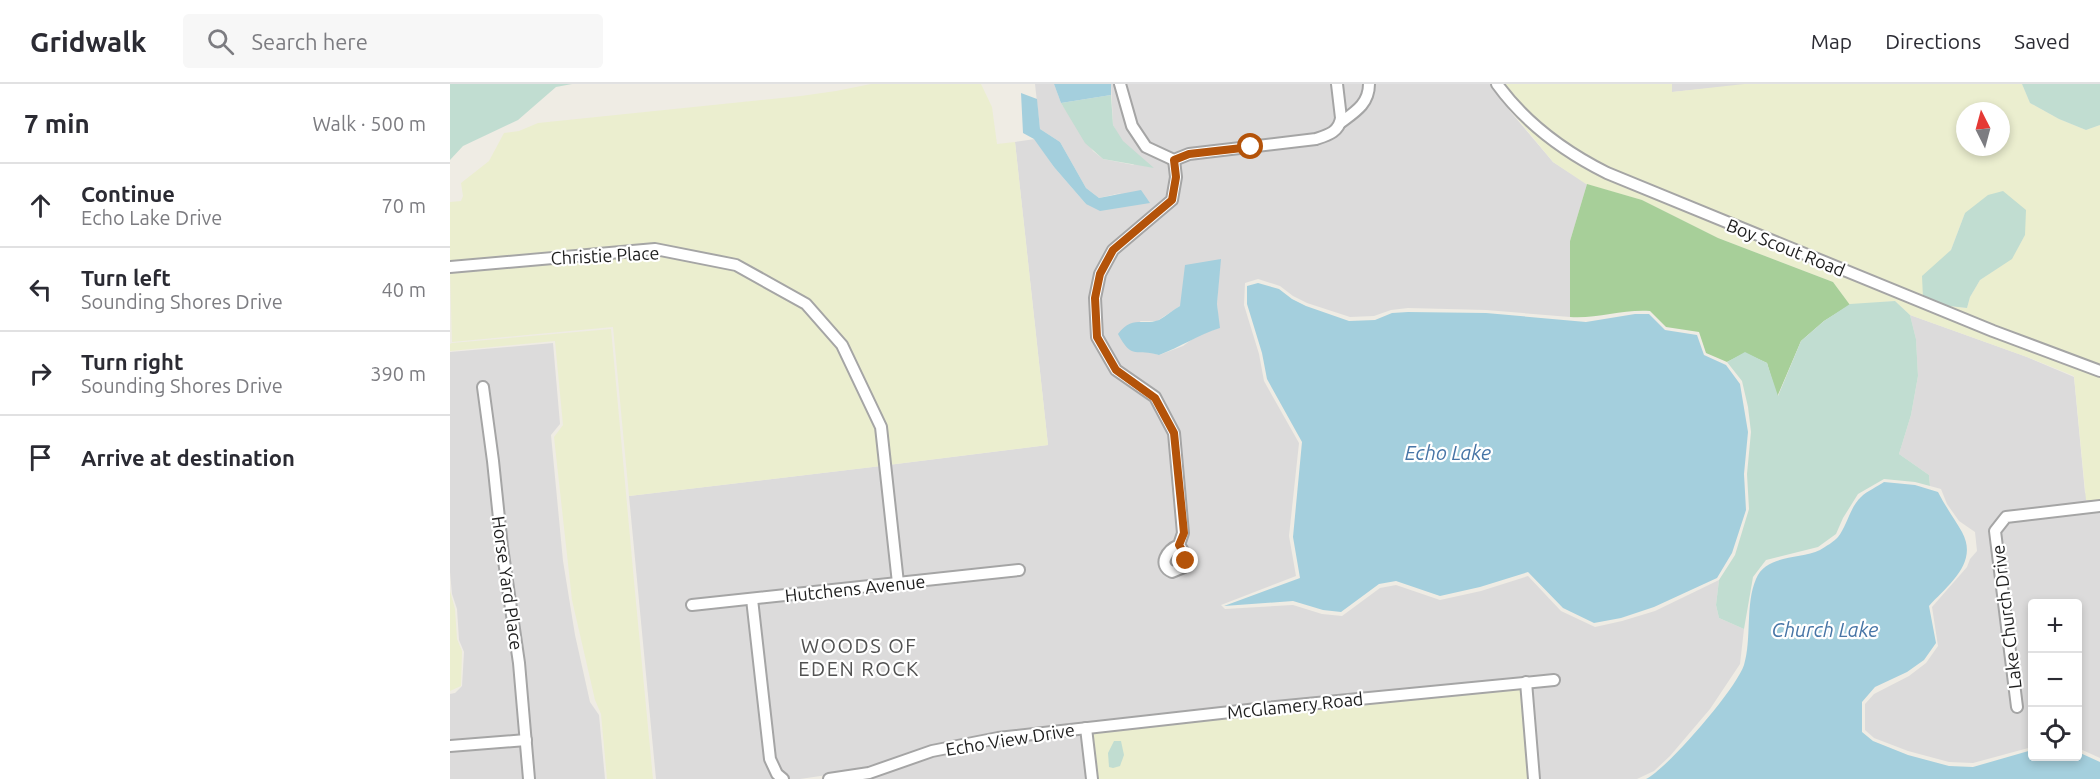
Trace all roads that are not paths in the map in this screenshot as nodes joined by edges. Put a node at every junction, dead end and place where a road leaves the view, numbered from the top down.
1 (1120, 84) edge
2 (1337, 84) edge
3 (1369, 84) edge
4 (1497, 84) edge
5 (1340, 123) junction
6 (1174, 160) junction
7 (450, 267) edge
8 (2100, 370) edge
9 (483, 387) dead end
10 (2100, 506) edge
11 (1179, 545) dead end
12 (1019, 570) dead end
13 (898, 583) junction
14 (752, 599) junction
15 (692, 606) dead end
16 (1554, 680) dead end
17 (1526, 682) junction
18 (2017, 707) dead end
19 (1086, 728) junction
20 (525, 740) junction
21 (450, 746) edge
22 (529, 779) edge
23 (783, 779) edge
24 (829, 779) edge
25 (1092, 779) edge
26 (1534, 779) edge

1 - 6 street
2 - 5 street
3 - 5 street
4 - 8 street, Boy Scout Road
5 - 6 street
6 - 11 street
7 - 13 street, Christie Place
9 - 20 street, Horse Yard Place
10 - 18 street, Lake Church Drive
12 - 13 street, Hutchens Avenue
13 - 14 street, Hutchens Avenue
14 - 15 street, Hutchens Avenue
14 - 23 street
16 - 17 street, McGlamery Road
17 - 19 street, McGlamery Road
17 - 26 street
19 - 24 street, Echo View Drive
19 - 25 street
20 - 21 street
20 - 22 street, Horse Yard Place

